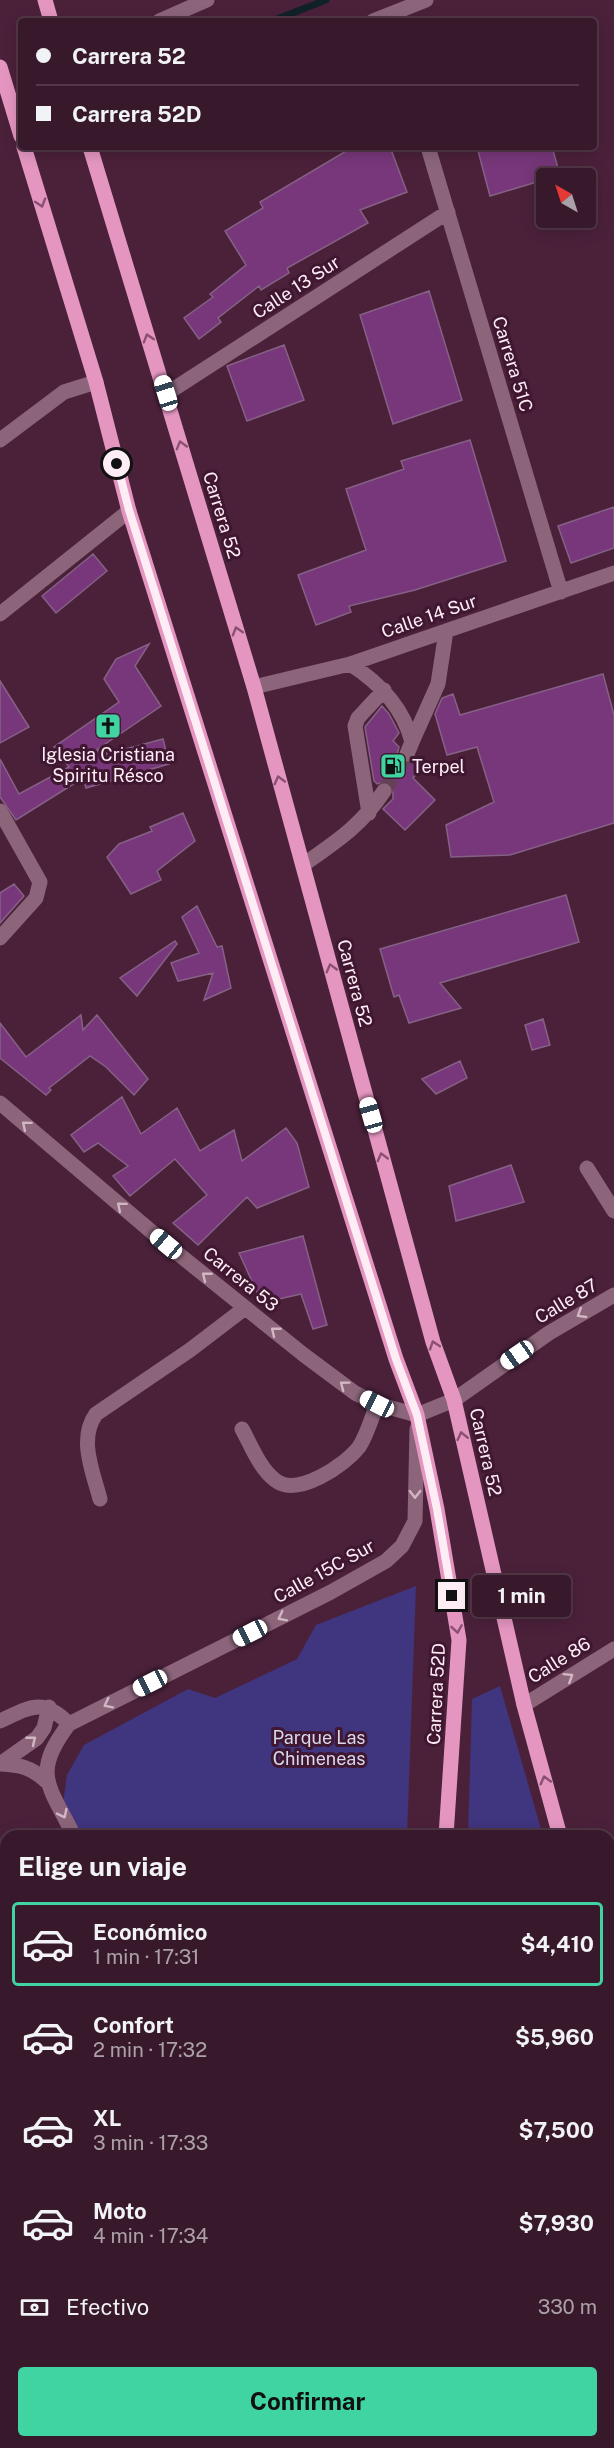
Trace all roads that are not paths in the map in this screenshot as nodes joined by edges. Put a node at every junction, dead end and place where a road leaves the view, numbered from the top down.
1 (45, 0) edge
2 (207, 0) edge
3 (426, 0) edge
4 (50, 18) edge
5 (166, 18) edge
6 (390, 18) edge
7 (0, 67) edge
8 (18, 126) edge
9 (25, 150) edge
10 (91, 150) edge
11 (429, 150) edge
12 (448, 213) junction
13 (96, 382) junction
14 (166, 393) junction
15 (0, 440) edge
16 (129, 510) junction
17 (614, 573) edge
18 (561, 591) junction
19 (0, 614) edge
20 (446, 631) junction
21 (350, 664) junction
22 (254, 687) junction
23 (384, 690) junction
24 (384, 791) tunnel mouth
25 (0, 811) edge
26 (369, 813) junction
27 (303, 865) junction
28 (0, 938) edge
29 (0, 1103) edge
30 (587, 1168) dead end
31 (614, 1211) edge
32 (614, 1295) edge
33 (245, 1308) junction
34 (454, 1400) junction
35 (377, 1404) junction
36 (417, 1415) junction
37 (242, 1429) dead end
38 (100, 1499) dead end
39 (614, 1649) edge
40 (524, 1705) junction
41 (49, 1707) junction
42 (0, 1721) edge
43 (69, 1724) junction
44 (0, 1764) edge
45 (46, 1781) junction
46 (71, 1830) edge
47 (446, 1830) edge
48 (558, 1830) edge

1 - 4 main road
2 - 5 street
3 - 6 street
7 - 8 main road
9 -> 13 main road
14 -> 10 main road, Carrera 52
11 - 12 street, Carrera 51C
12 - 14 street, Calle 13 Sur
12 - 18 street, Carrera 51C
13 - 15 street
13 - 16 main road
22 -> 14 main road, Carrera 52
16 - 19 street
16 - 36 main road
17 - 18 street, Calle 14 Sur
18 - 20 street, Calle 14 Sur
20 - 21 street, Calle 14 Sur
20 - 23 street
21 - 22 street, Calle 14 Sur
21 - 23 street
27 -> 22 main road, Carrera 52
23 - 26 street
24 - 26 street
25 - 28 street
26 - 27 street
34 -> 27 main road, Carrera 52
33 -> 29 street, Carrera 53
30 - 31 street
32 -> 34 street, Calle 87
35 -> 33 street, Carrera 53
33 - 38 street
34 - 36 street, Calle 87
40 -> 34 main road, Carrera 52
35 - 36 street, Carrera 53
35 - 37 street
36 -> 43 street, Calle 15C Sur
36 -> 47 main road, Carrera 52D
40 -> 39 street, Calle 86
48 -> 40 main road, Carrera 52
41 - 42 street
41 - 43 street
44 -> 41 street
43 - 45 street
44 - 45 street
45 -> 46 street

